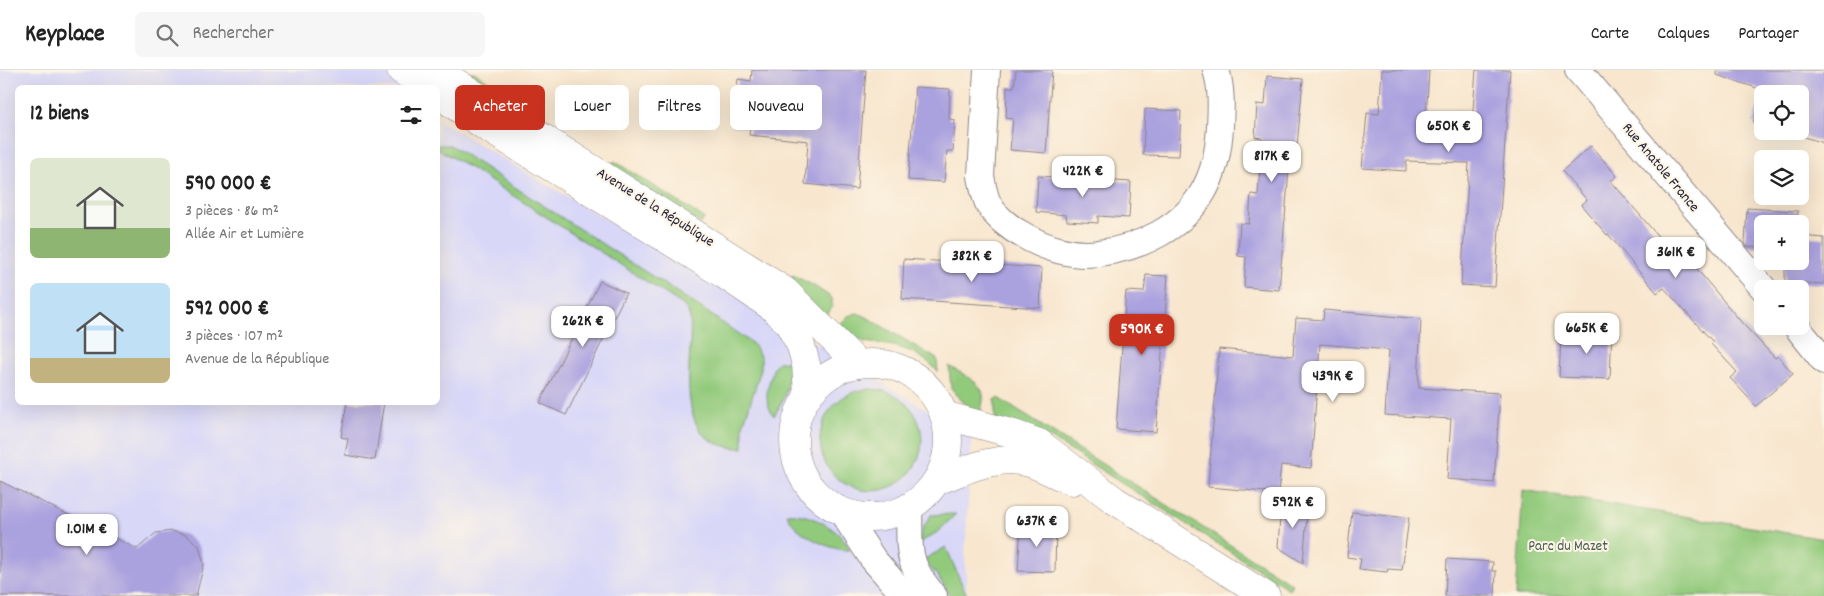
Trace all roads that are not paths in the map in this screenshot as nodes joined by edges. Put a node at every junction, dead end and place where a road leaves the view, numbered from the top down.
1 (401, 70) edge
2 (436, 70) edge
3 (986, 70) edge
4 (1216, 70) edge
5 (1578, 70) edge
6 (424, 85) edge
7 (440, 95) edge
8 (1756, 280) edge
9 (1803, 335) edge
10 (1824, 361) edge
11 (858, 364) junction
12 (808, 394) junction
13 (944, 415) junction
14 (936, 481) junction
15 (1114, 500) junction
16 (909, 507) junction
17 (842, 512) junction
18 (905, 596) edge
19 (934, 596) edge
20 (1266, 596) edge

1 - 6 main road
2 - 11 main road, Avenue de la République
3 - 4 street
5 - 8 street, Rue Anatole France
7 - 12 main road, Avenue de la République
9 - 10 street
11 - 12 main road
11 - 13 main road
12 - 17 main road
13 - 14 main road
13 - 15 main road
14 - 15 main road
14 - 16 main road
15 - 20 main road
16 - 17 main road
16 - 19 street
17 - 18 street

